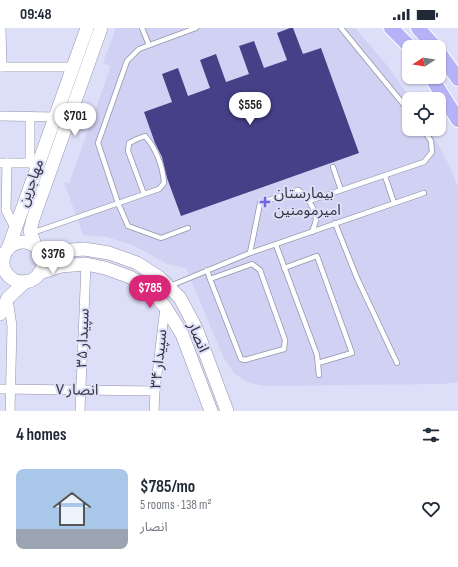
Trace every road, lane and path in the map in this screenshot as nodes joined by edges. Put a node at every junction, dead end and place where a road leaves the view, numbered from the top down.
1 (2, 28) edge
2 (87, 28) edge
3 (101, 28) edge
4 (142, 28) edge
5 (196, 28) edge
6 (341, 28) edge
7 (391, 28) edge
8 (418, 28) edge
9 (403, 40) edge
10 (429, 40) edge
11 (149, 45) junction
12 (446, 62) edge
13 (1, 67) edge
14 (73, 67) junction
15 (85, 73) junction
16 (458, 79) edge
17 (435, 84) edge
18 (402, 102) edge
19 (0, 116) edge
20 (30, 116) junction
21 (55, 117) junction
22 (458, 120) edge
23 (428, 136) edge
24 (4, 163) edge
25 (34, 163) junction
26 (333, 167) dead end
27 (385, 176) junction
28 (341, 190) junction
29 (424, 193) dead end
30 (144, 194) junction
31 (308, 201) junction
32 (118, 203) junction
33 (394, 203) junction
34 (3, 210) edge
35 (335, 223) junction
36 (15, 228) junction
37 (188, 228) dead end
38 (312, 232) junction
39 (34, 242) junction
40 (276, 245) junction
41 (250, 253) junction
42 (3, 258) edge
43 (86, 264) junction
44 (284, 268) junction
45 (207, 270) junction
46 (39, 273) junction
47 (210, 279) junction
48 (26, 282) junction
49 (169, 286) junction
50 (8, 298) junction
51 (165, 307) junction
52 (0, 314) edge
53 (318, 363) junction
54 (397, 363) dead end
55 (319, 375) dead end
56 (0, 389) edge
57 (11, 389) junction
58 (81, 390) junction
59 (155, 391) junction
60 (220, 391) junction
61 (205, 396) junction
62 (10, 411) edge
63 (80, 411) edge
64 (154, 411) edge
65 (211, 411) edge
66 (227, 411) edge

1 - 13 street
2 - 14 main road, مهاجرین
3 - 15 main road, مهاجرین
4 - 11 lane
5 - 11 lane
6 - 18 lane
7 - 9 main road
8 - 10 main road
11 - 32 lane
12 - 16 main road
13 - 14 street
14 - 15 main road
14 - 21 main road, مهاجرین
15 - 39 main road, مهاجرین
17 - 22 main road
19 - 20 street
20 - 21 street
20 - 25 street
21 - 25 main road, مهاجرین
23 - 27 lane
24 - 25 street
24 - 34 street
25 - 36 main road, مهاجرین
26 - 28 lane
27 - 28 lane
27 - 33 lane
28 - 31 lane
29 - 33 lane
30 - 30 lane
30 - 32 lane
31 - 38 lane
31 - 41 lane
32 - 37 lane
32 - 39 lane
33 - 35 lane
34 - 36 street
35 - 38 lane
35 - 54 lane
36 - 42 main road, مهاجرین
38 - 40 lane
39 - 42 main road
39 - 46 main road
39 - 49 main road, انصار
40 - 41 lane
40 - 44 lane
41 - 45 lane
42 - 48 main road
43 - 46 main road, انصار
43 - 51 main road, انصار
43 - 58 street, سپیدار ۳۵
44 - 53 lane
44 - 53 lane
45 - 47 lane
45 - 49 lane
46 - 48 main road
47 - 47 lane
48 - 50 main road
49 - 60 main road, انصار
50 - 52 main road
50 - 57 street
51 - 59 street, سپیدار ۳۴
51 - 61 main road, انصار
53 - 55 lane
56 - 57 street, انصار ۷
57 - 58 street, انصار ۷
57 - 62 street
58 - 59 street, انصار ۷
58 - 63 street, سپیدار ۳۵
59 - 64 street, سپیدار ۳۴
60 - 61 main road
60 - 66 main road, انصار
61 - 65 main road, انصار

